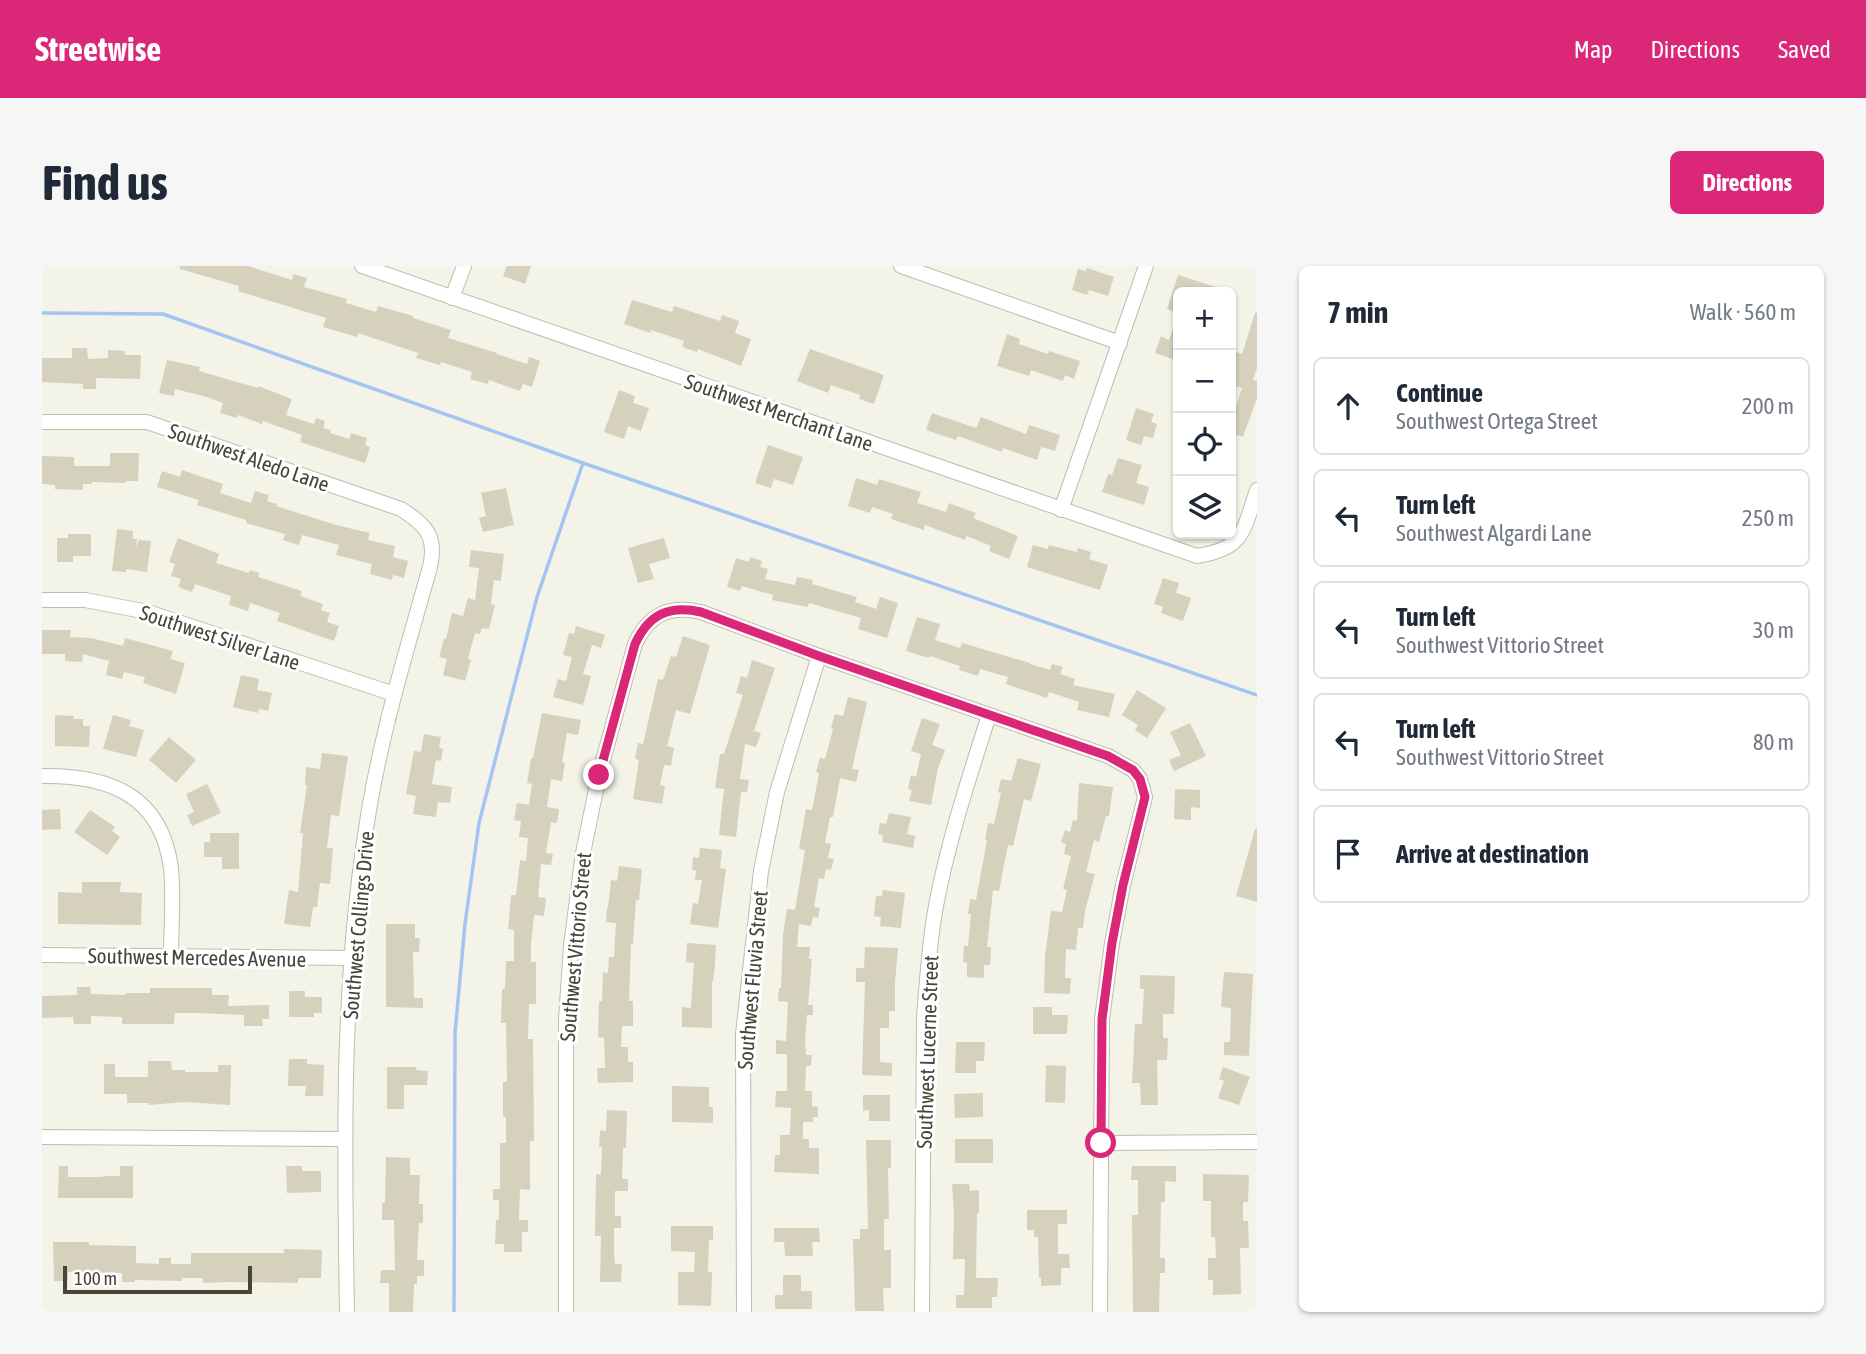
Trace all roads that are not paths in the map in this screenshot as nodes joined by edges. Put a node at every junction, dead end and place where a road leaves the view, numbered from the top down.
1 (362, 266) edge
2 (464, 266) edge
3 (901, 266) edge
4 (1146, 266) edge
5 (452, 298) junction
6 (1120, 343) junction
7 (42, 422) edge
8 (1257, 490) edge
9 (1061, 510) junction
10 (433, 547) joint
11 (42, 600) edge
12 (819, 656) junction
13 (394, 694) junction
14 (989, 715) junction
15 (42, 776) edge
16 (42, 955) edge
17 (171, 956) junction
18 (352, 958) junction
19 (42, 1137) edge
20 (344, 1139) junction
21 (1257, 1142) edge
22 (1101, 1143) junction
23 (346, 1312) edge
24 (566, 1312) edge
25 (744, 1312) edge
26 (922, 1312) edge
27 (1100, 1312) edge

1 - 5 street, Southwest Merchant Lane
2 - 5 street
3 - 6 street
4 - 6 street
5 - 9 street, Southwest Merchant Lane
6 - 9 street
7 - 10 street, Southwest Aledo Lane
8 - 9 street, Southwest Merchant Lane
10 - 13 street, Southwest Collings Drive
11 - 13 street, Southwest Silver Lane
12 - 14 street
12 - 24 street, Southwest Vittorio Street
12 - 25 street, Southwest Fluvia Street
13 - 18 street, Southwest Collings Drive
14 - 22 street
14 - 26 street, Southwest Lucerne Street
15 - 17 street
16 - 17 street, Southwest Mercedes Avenue
17 - 18 street, Southwest Mercedes Avenue
18 - 20 street, Southwest Collings Drive
19 - 20 street
20 - 23 street, Southwest Collings Drive
21 - 22 street
22 - 27 street

